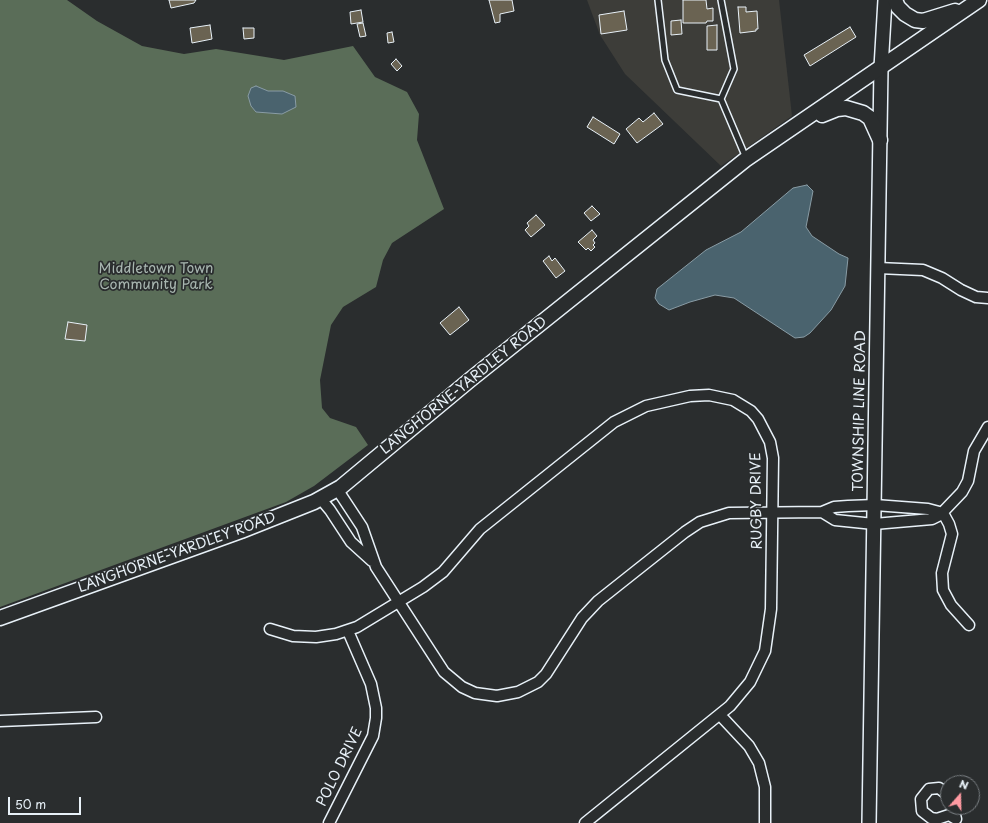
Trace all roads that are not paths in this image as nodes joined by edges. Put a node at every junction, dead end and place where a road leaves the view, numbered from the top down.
1 (658, 0) edge
2 (721, 0) edge
3 (885, 0) edge
4 (895, 0) edge
5 (975, 2) edge
6 (881, 68) junction
7 (721, 98) junction
8 (801, 122) junction
9 (880, 140) junction
10 (746, 159) junction
11 (878, 268) junction
12 (988, 298) edge
13 (988, 427) edge
14 (337, 489) junction
15 (320, 498) junction
16 (875, 505) junction
17 (773, 512) junction
18 (822, 512) junction
19 (943, 513) junction
20 (874, 524) junction
21 (376, 567) junction
22 (399, 602) junction
23 (0, 618) edge
24 (969, 625) dead end
25 (270, 629) dead end
26 (348, 631) junction
27 (720, 715) junction
28 (96, 718) dead end
29 (0, 721) edge
30 (940, 789) edge
31 (949, 815) edge
32 (329, 823) edge
33 (585, 823) edge
34 (765, 823) edge
35 (869, 823) edge

1 - 7 lane
2 - 7 lane
3 - 6 street, TOWNSHIP LINE ROAD
4 - 5 main road
5 - 6 main road, LANGHORNE-YARDLEY ROAD
6 - 8 main road, LANGHORNE-YARDLEY ROAD
6 - 9 street, TOWNSHIP LINE ROAD
7 - 10 lane
8 - 9 main road
8 - 10 main road, LANGHORNE-YARDLEY ROAD
9 - 11 street, TOWNSHIP LINE ROAD
10 - 14 main road, LANGHORNE-YARDLEY ROAD
11 - 12 street
11 - 16 street, TOWNSHIP LINE ROAD
13 - 19 street
14 - 15 main road, LANGHORNE-YARDLEY ROAD
14 - 21 street
15 - 21 street
15 - 23 main road, LANGHORNE-YARDLEY ROAD
16 - 18 street
16 - 19 street
16 - 20 street, TOWNSHIP LINE ROAD
17 - 18 street
17 - 22 street
17 - 22 street, RUGBY DRIVE
17 - 27 street, RUGBY DRIVE
18 - 20 street
19 - 20 street
19 - 24 street
20 - 35 street, TOWNSHIP LINE ROAD
21 - 22 street
22 - 26 street, RUGBY DRIVE
25 - 26 street, RUGBY DRIVE
26 - 32 street, POLO DRIVE
27 - 33 street, RUGBY DRIVE
27 - 34 street
28 - 29 street
30 - 31 street

